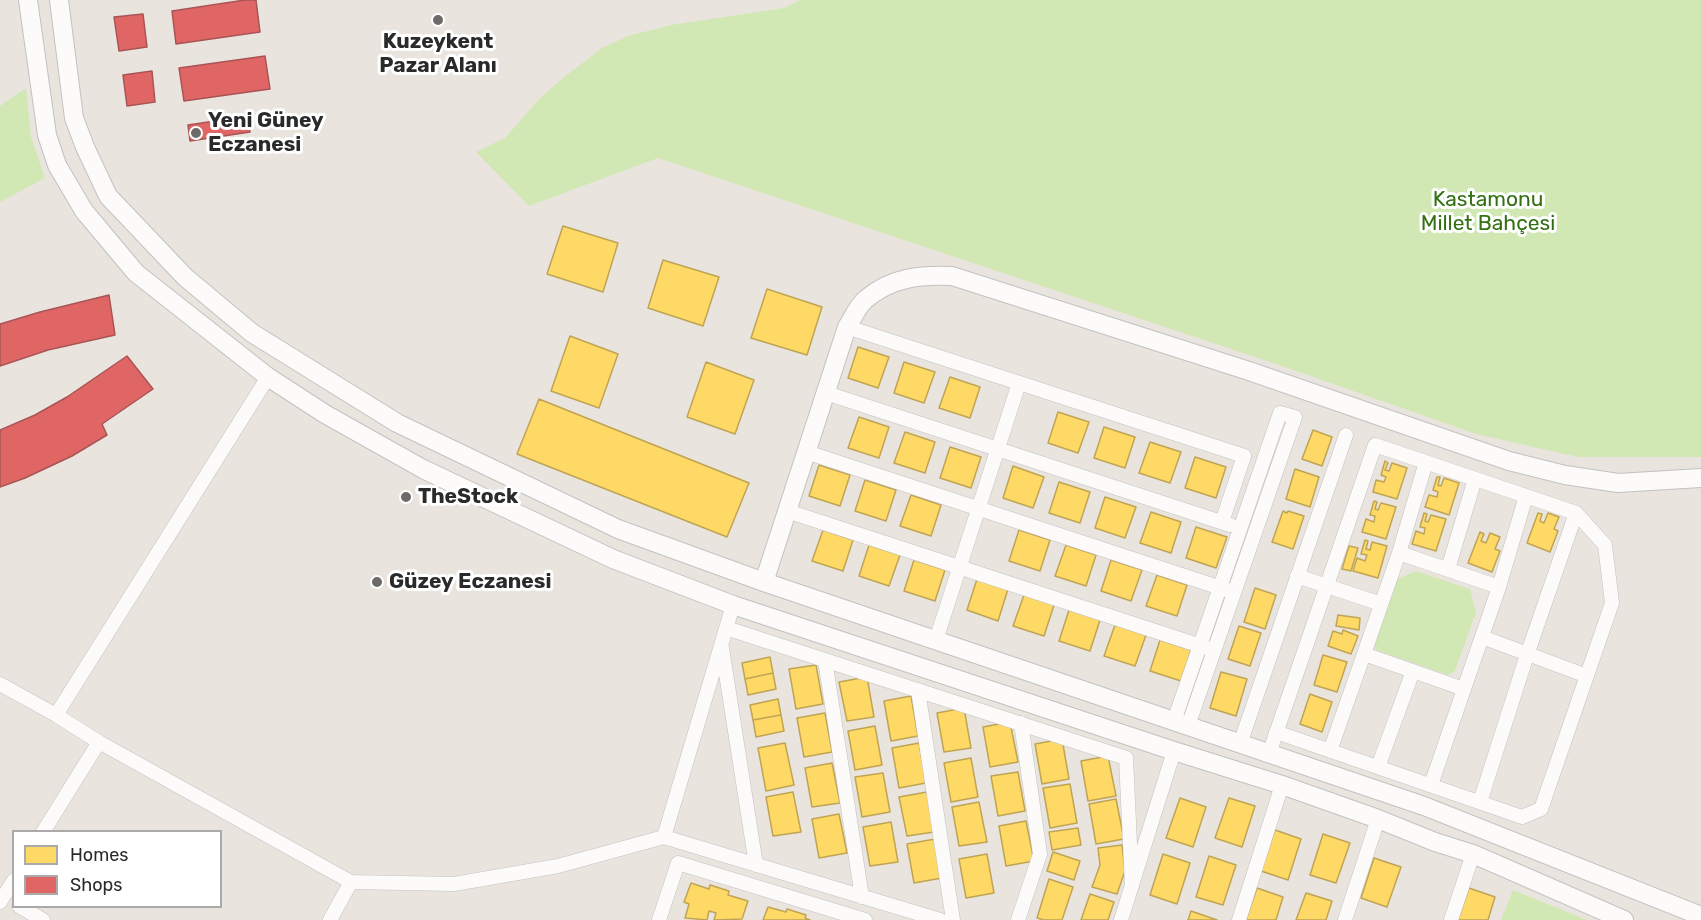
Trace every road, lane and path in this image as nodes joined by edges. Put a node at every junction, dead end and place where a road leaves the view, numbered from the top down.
1 (27, 0) edge
2 (58, 0) edge
3 (847, 327) junction
4 (268, 377) junction
5 (1018, 382) junction
6 (826, 393) junction
7 (1346, 435) dead end
8 (997, 449) junction
9 (806, 452) junction
10 (1426, 462) junction
11 (1701, 478) edge
12 (1475, 479) junction
13 (1526, 496) junction
14 (978, 508) junction
15 (787, 511) junction
16 (1575, 513) junction
17 (1222, 522) junction
18 (1241, 528) junction
19 (1255, 533) junction
20 (1399, 553) junction
21 (960, 567) junction
22 (1448, 569) junction
23 (1297, 576) junction
24 (764, 582) junction
25 (1327, 586) junction
26 (1499, 587) junction
27 (1220, 588) junction
28 (1234, 593) junction
29 (1381, 604) junction
30 (733, 605) junction
31 (726, 628) junction
32 (1482, 637) junction
33 (936, 640) junction
34 (722, 643) junction
35 (1200, 646) junction
36 (1215, 650) junction
37 (1364, 654) junction
38 (1527, 655) junction
39 (825, 660) junction
40 (1413, 671) junction
41 (1587, 676) junction
42 (0, 684) edge
43 (1464, 689) junction
44 (918, 690) junction
45 (56, 715) junction
46 (1021, 723) junction
47 (1181, 724) junction
48 (1276, 732) junction
49 (99, 742) junction
50 (1240, 744) junction
51 (1174, 751) junction
52 (1330, 751) junction
53 (1269, 754) junction
54 (1378, 767) junction
55 (1282, 785) junction
56 (1431, 785) junction
57 (1480, 802) junction
58 (1378, 819) junction
59 (44, 830) edge
60 (664, 837) junction
61 (1473, 854) junction
62 (756, 865) junction
63 (351, 882) junction
64 (12, 885) edge
65 (1132, 885) junction
66 (862, 897) junction
67 (5, 901) edge
68 (22, 908) edge
69 (1701, 916) edge
70 (43, 920) edge
71 (330, 920) edge
72 (659, 920) edge
73 (865, 920) edge
74 (940, 920) edge
75 (953, 920) edge
76 (1018, 920) edge
77 (1121, 920) edge
78 (1239, 920) edge
79 (1345, 920) edge
80 (1451, 920) edge
81 (1624, 920) edge

1 - 4 main road
2 - 24 main road
3 - 5 street
3 - 6 main road
3 - 11 main road
4 - 30 main road
4 - 45 street
5 - 8 street
5 - 17 street
6 - 8 street
6 - 9 main road
7 - 23 street
8 - 14 street
8 - 17 street
9 - 14 street
9 - 15 main road
10 - 12 street
10 - 20 street
10 - 25 street
12 - 13 street
12 - 22 street
13 - 16 street
13 - 26 street
14 - 21 street
14 - 27 street
15 - 21 street
15 - 24 main road
16 - 38 street
16 - 41 street
17 - 18 street
18 - 19 street
18 - 19 street
18 - 27 street
19 - 28 street
20 - 22 street
20 - 29 street
21 - 33 street
21 - 35 street
22 - 26 street
23 - 25 street
23 - 50 street
24 - 33 main road
25 - 29 street
25 - 48 street
26 - 32 street
27 - 28 street
27 - 35 street
28 - 36 street
29 - 37 street
30 - 31 street
30 - 51 main road
31 - 34 street
31 - 39 street
32 - 38 street
32 - 43 street
33 - 47 main road
34 - 60 street
34 - 62 street
35 - 36 street
35 - 47 street
36 - 47 street
37 - 40 street
37 - 52 street
38 - 41 street
38 - 57 street
39 - 44 street
39 - 66 street
40 - 43 street
40 - 54 street
41 - 57 street
42 - 45 street
43 - 56 street
44 - 46 street
44 - 75 street
45 - 49 street
46 - 65 street
46 - 76 street
47 - 50 main road
48 - 52 street
48 - 53 street
49 - 59 street
49 - 63 street
50 - 53 main road
51 - 55 main road
51 - 65 street
52 - 54 street
53 - 69 main road
54 - 56 street
55 - 58 main road
55 - 78 street
56 - 57 street
58 - 61 main road
58 - 79 street
60 - 62 street
60 - 63 street
61 - 80 street
61 - 81 main road
62 - 66 street
63 - 71 street
64 - 67 street
65 - 77 street
66 - 74 street
68 - 70 street
72 - 73 street

